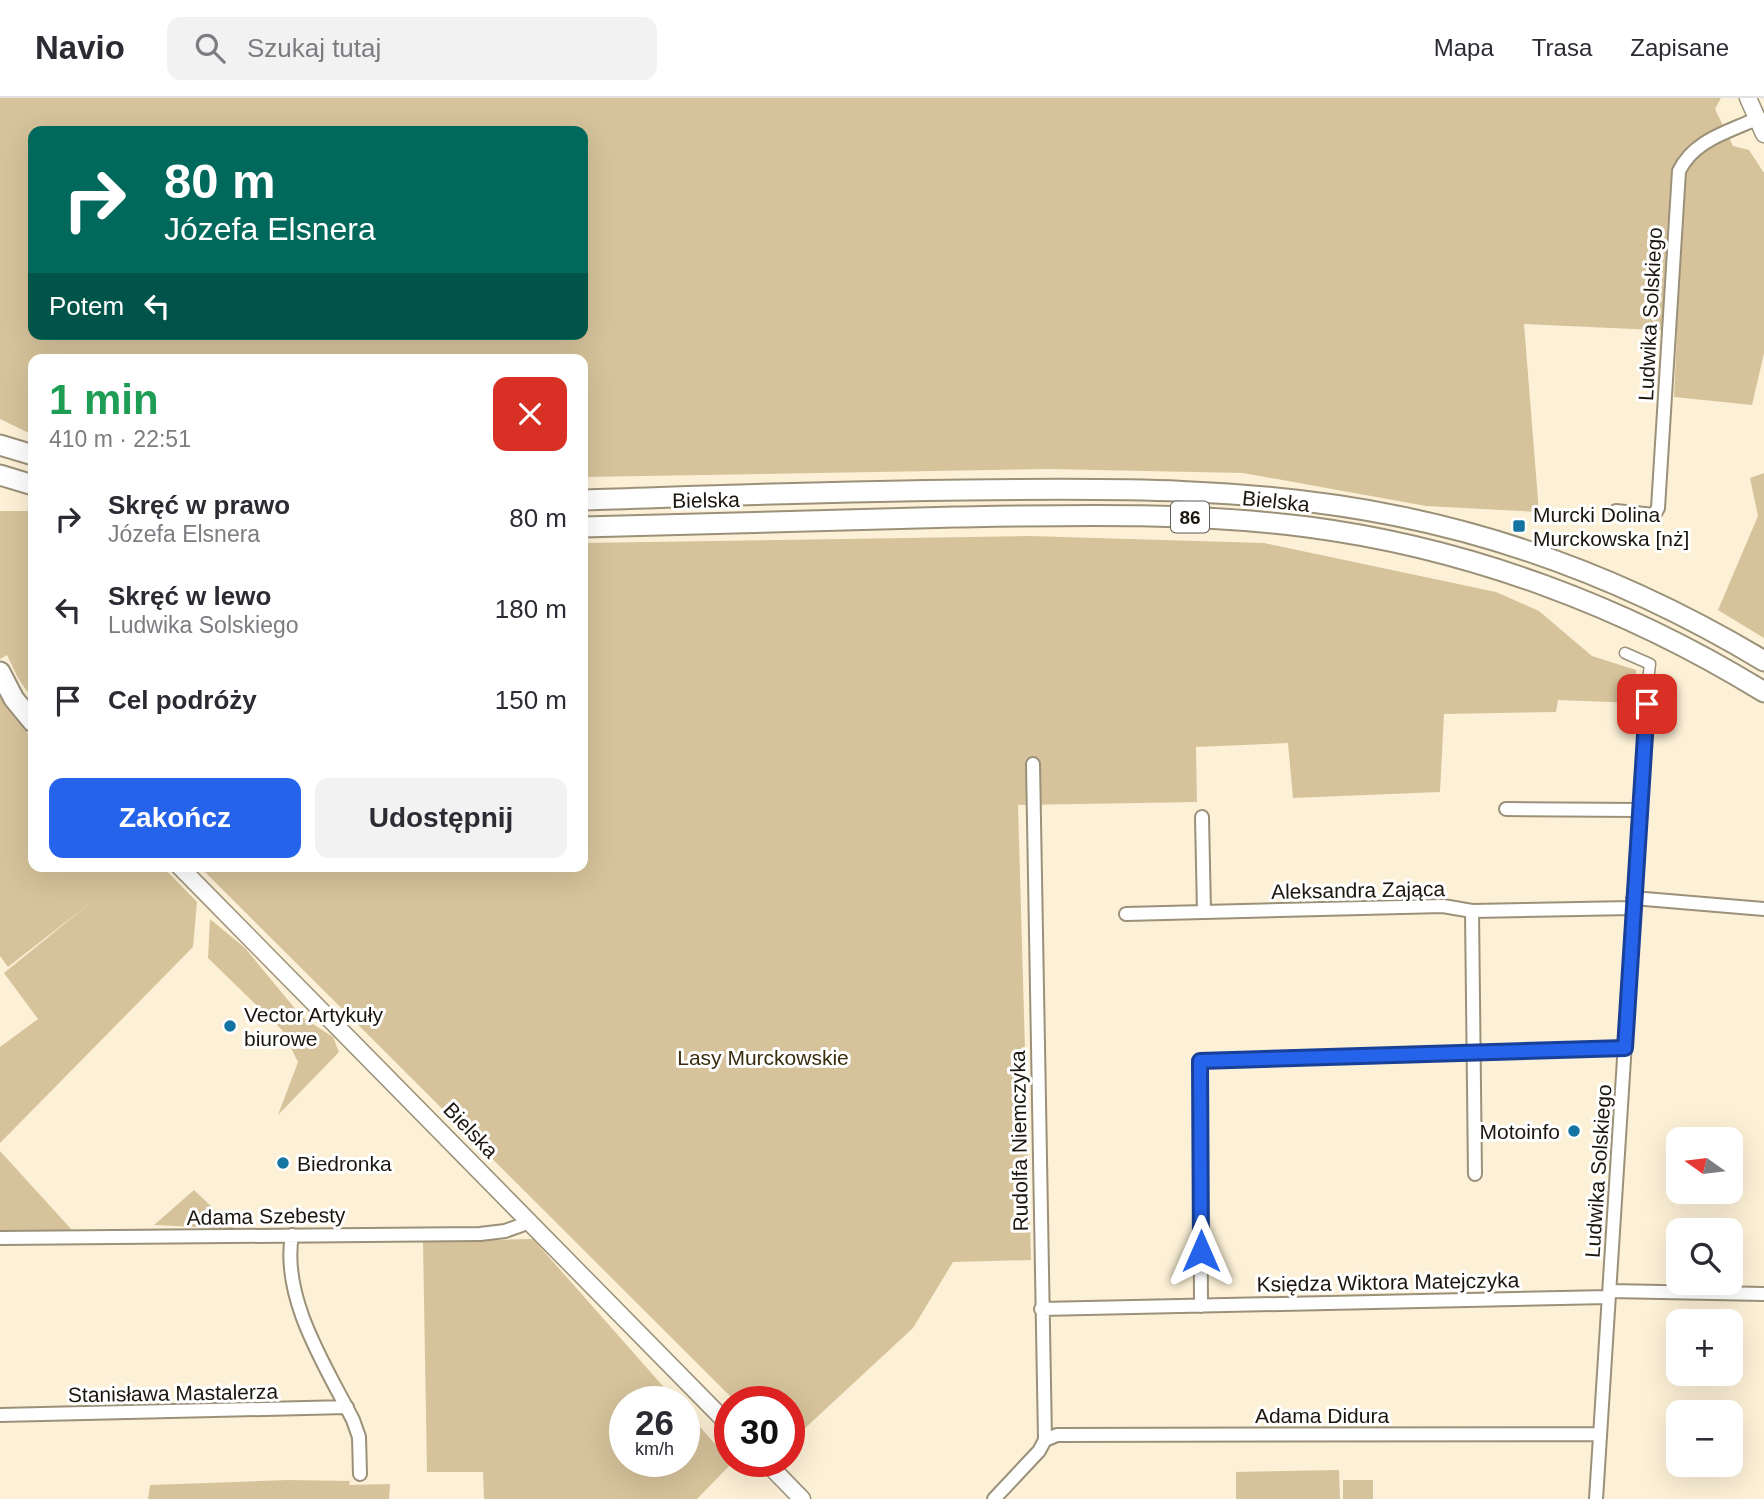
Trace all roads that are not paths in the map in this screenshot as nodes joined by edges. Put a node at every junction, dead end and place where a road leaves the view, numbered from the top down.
1 (1748, 98) edge
2 (1760, 126) edge
3 (0, 445) edge
4 (28, 453) edge
5 (0, 475) edge
6 (28, 483) edge
7 (588, 500) edge
8 (1616, 511) dead end
9 (588, 527) edge
10 (1625, 653) dead end
11 (1758, 656) edge
12 (0, 671) edge
13 (1648, 681) joint
14 (1764, 692) edge
15 (28, 716) edge
16 (1033, 764) dead end
17 (1506, 809) dead end
18 (1639, 810) junction
19 (1202, 817) dead end
20 (185, 872) edge
21 (1632, 903) junction
22 (1764, 909) edge
23 (1472, 911) junction
24 (1204, 912) junction
25 (1126, 914) dead end
26 (1625, 1048) junction
27 (1472, 1055) junction
28 (1475, 1174) dead end
29 (530, 1222) junction
30 (292, 1235) junction
31 (0, 1238) edge
32 (1609, 1294) junction
33 (1764, 1294) edge
34 (1201, 1306) junction
35 (1041, 1309) junction
36 (346, 1408) junction
37 (714, 1410) edge
38 (0, 1415) edge
39 (1599, 1434) junction
40 (1045, 1440) junction
41 (360, 1474) dead end
42 (781, 1477) edge
43 (802, 1499) edge
44 (994, 1499) edge
45 (1595, 1499) edge

1 - 2 street
2 - 8 street, Ludwika Solskiego
3 - 4 main road
5 - 6 main road
7 - 11 main road, Bielska / 86
9 - 14 main road, Bielska / 86
10 - 13 street, Ludwika Solskiego
12 - 15 main road
13 - 18 street, Ludwika Solskiego
16 - 35 street, Rudolfa Niemczyka
17 - 18 street
18 - 21 street, Ludwika Solskiego
19 - 24 street
20 - 29 street, Bielska
21 - 22 street, Aleksandra Zająca
21 - 23 street, Aleksandra Zająca
21 - 26 street, Ludwika Solskiego
23 - 24 street, Aleksandra Zająca
23 - 27 street
24 - 25 street, Aleksandra Zająca
26 - 27 street
26 - 32 street, Ludwika Solskiego
27 - 28 street
27 - 34 street
29 - 30 street, Adama Szebesty
29 - 37 street, Bielska
30 - 31 street, Adama Szebesty
30 - 36 street
32 - 33 street, Księdza Wiktora Matejczyka
32 - 34 street, Księdza Wiktora Matejczyka
32 - 39 street, Ludwika Solskiego
34 - 35 street, Księdza Wiktora Matejczyka
35 - 40 street, Rudolfa Niemczyka
36 - 38 street, Stanisława Mastalerza
36 - 41 street
39 - 40 street, Adama Didura
39 - 45 street, Ludwika Solskiego
40 - 44 street
42 - 43 street

